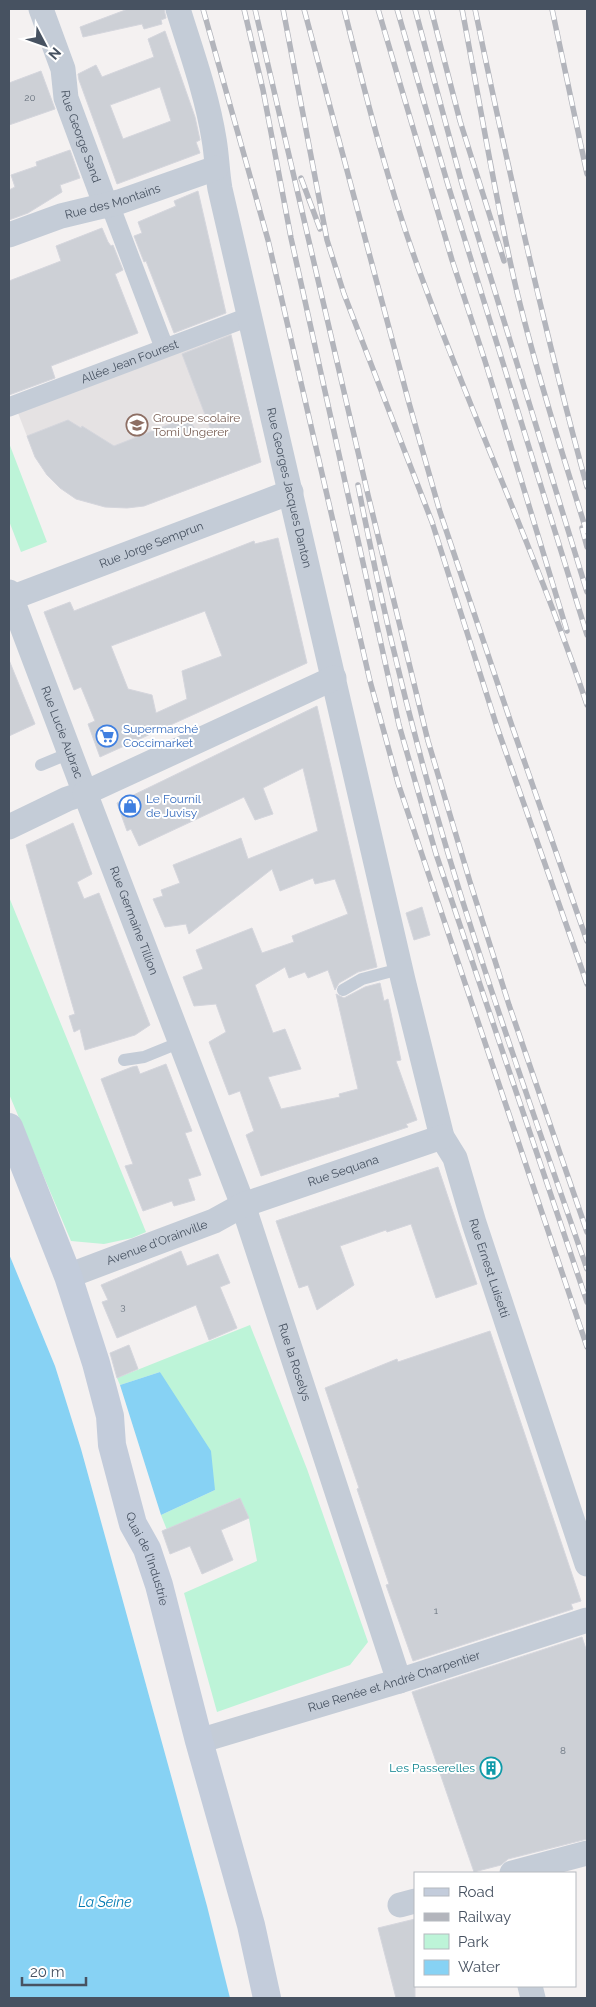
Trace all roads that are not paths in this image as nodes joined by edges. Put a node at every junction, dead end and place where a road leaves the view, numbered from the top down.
1 (40, 9) edge
2 (178, 9) edge
3 (216, 168) junction
4 (108, 206) junction
5 (9, 235) edge
6 (251, 316) junction
7 (164, 347) junction
8 (9, 407) edge
9 (291, 492) junction
10 (10, 595) edge
11 (334, 678) junction
12 (70, 753) junction
13 (41, 765) dead end
14 (85, 794) junction
15 (9, 827) edge
16 (400, 969) junction
17 (343, 990) dead end
18 (182, 1045) junction
19 (124, 1060) dead end
20 (9, 1127) edge
21 (442, 1138) junction
22 (243, 1205) junction
23 (68, 1276) junction
24 (587, 1564) edge
25 (587, 1620) edge
26 (399, 1681) junction
27 (199, 1741) junction
28 (587, 1853) edge
29 (516, 1872) edge
30 (267, 1998) edge

1 - 4 street, Rue George Sand
2 - 3 street, Rue Georges Jacques Danton
3 - 4 street, Rue des Montains
3 - 6 street, Rue Georges Jacques Danton
4 - 5 street, Rue des Montains
4 - 7 street
6 - 7 street, Allée Jean Fourest
6 - 9 street, Rue Georges Jacques Danton
7 - 8 street, Allée Jean Fourest
9 - 10 street, Rue Jorge Semprun
9 - 11 street, Rue Georges Jacques Danton
10 - 12 street, Rue Lucie Aubrac
11 - 14 street
11 - 16 street, Rue Georges Jacques Danton
12 - 13 lane
12 - 14 street, Rue Lucie Aubrac
14 - 15 street, Rue Lucie Aubrac
14 - 18 street, Rue Germaine Tillion
16 - 17 lane
16 - 21 street, Rue Ernest Luisetti
18 - 19 lane
18 - 22 street, Rue la Roselys
20 - 23 main road, Quai de l'Industrie
21 - 22 street, Rue Sequana
21 - 24 street, Rue Ernest Luisetti
22 - 23 street, Avenue d'Orainville
22 - 26 street, Rue la Roselys
23 - 27 main road, Quai de l'Industrie
25 - 26 street, Rue Renée et André Charpentier
26 - 27 street, Rue Renée et André Charpentier
27 - 30 main road, Quai de l'Industrie
28 - 29 street

